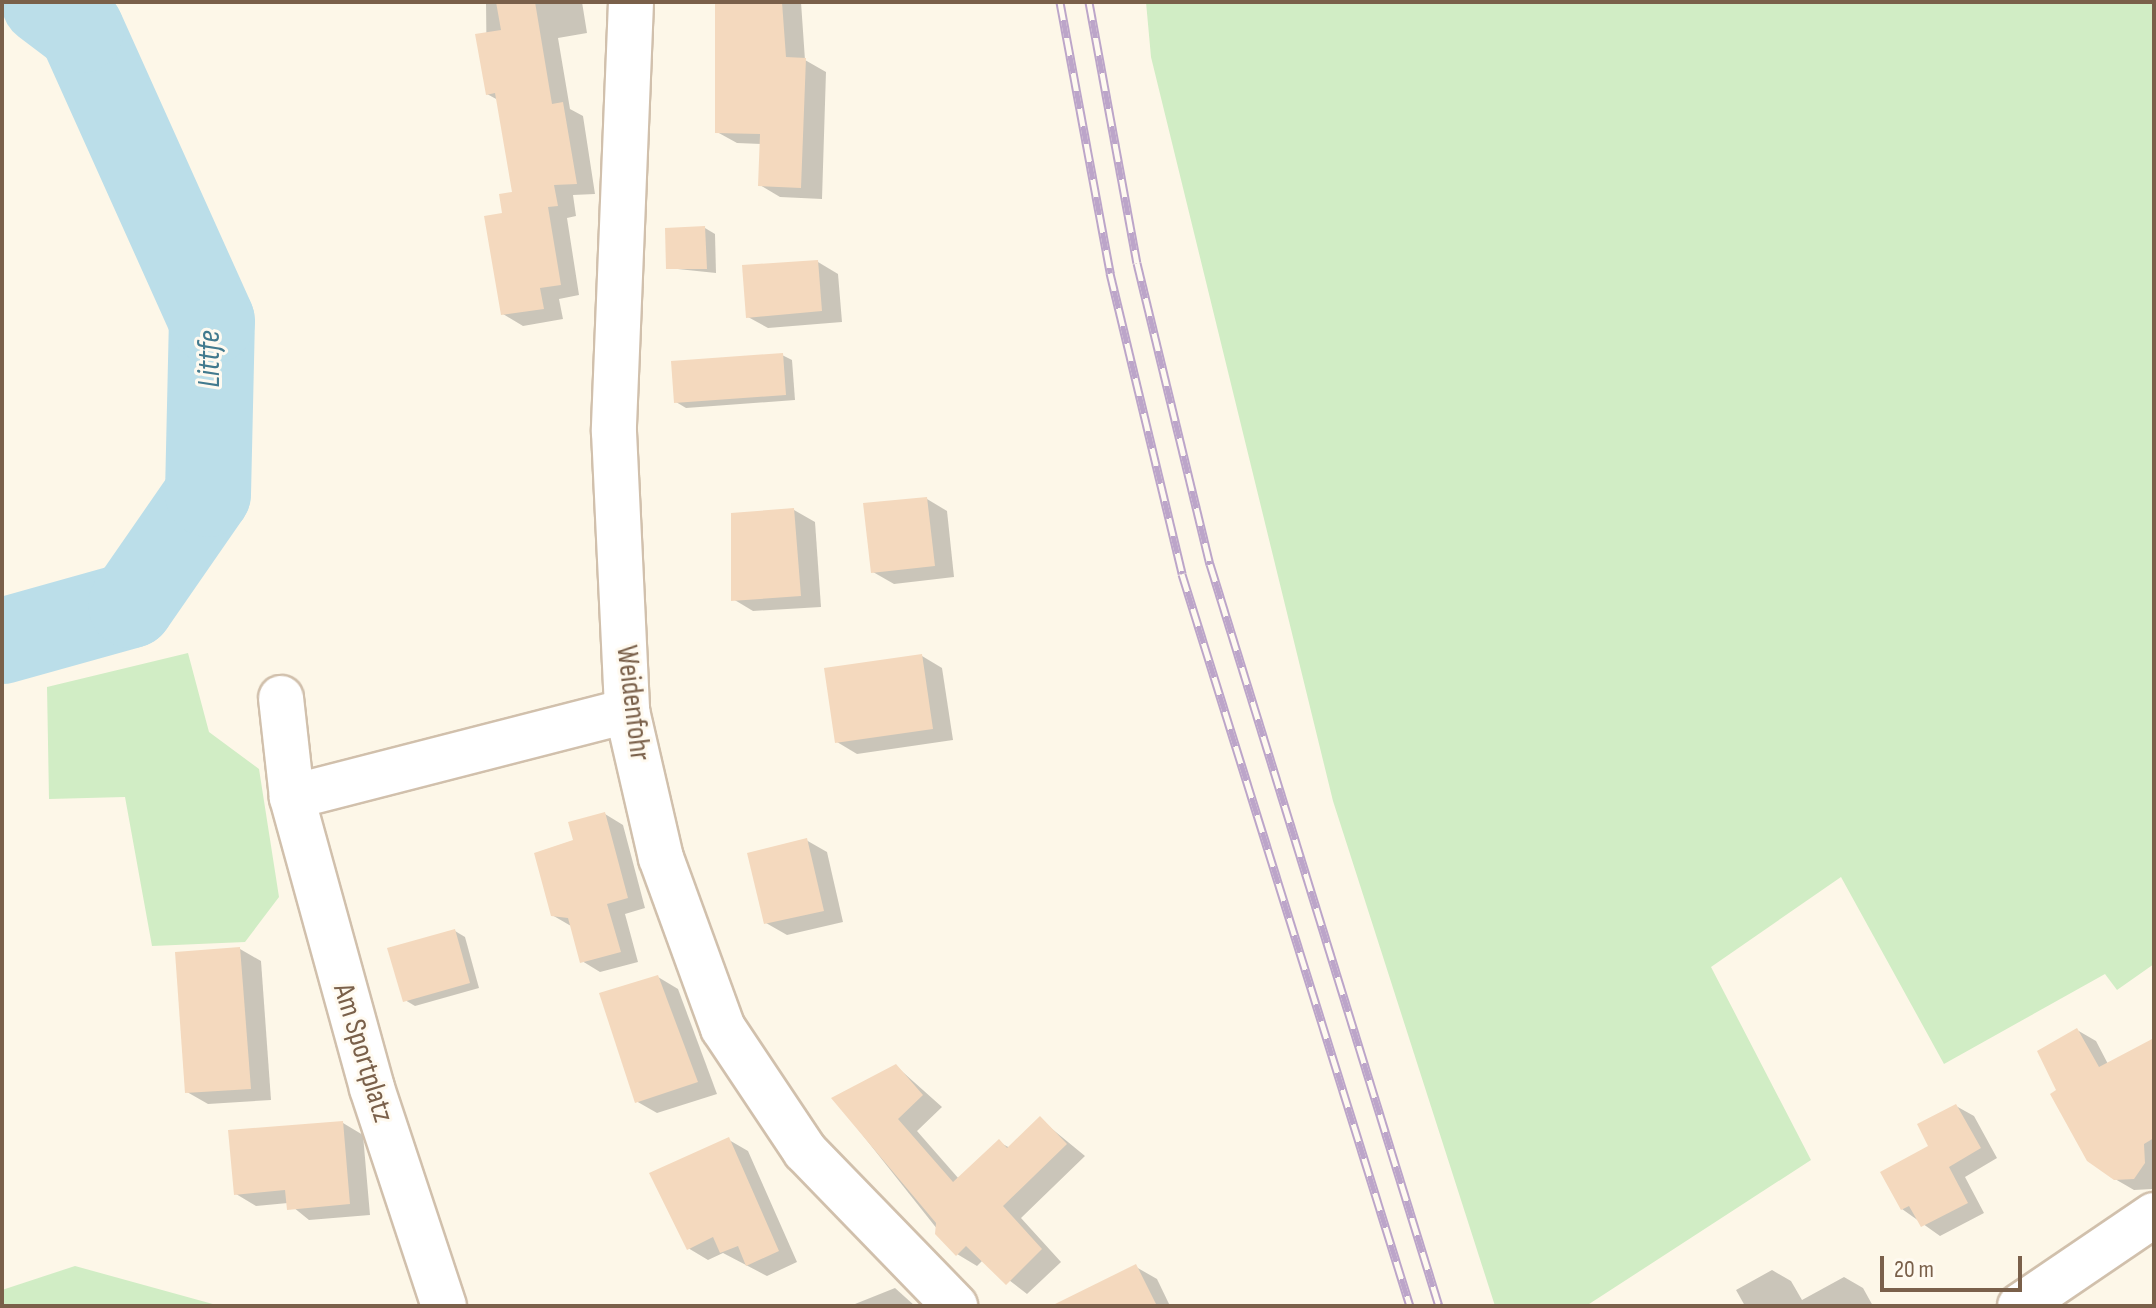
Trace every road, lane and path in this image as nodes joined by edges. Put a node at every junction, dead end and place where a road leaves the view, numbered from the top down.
1 (631, 2) edge
2 (281, 698) dead end
3 (627, 711) junction
4 (292, 797) junction
5 (2154, 1215) edge
6 (444, 1306) edge
7 (955, 1306) edge
8 (2020, 1306) edge

1 - 3 street, Weidenfohr
2 - 4 street, Am Sportplatz
3 - 4 street
3 - 7 street, Weidenfohr
4 - 6 street, Am Sportplatz
5 - 8 street

